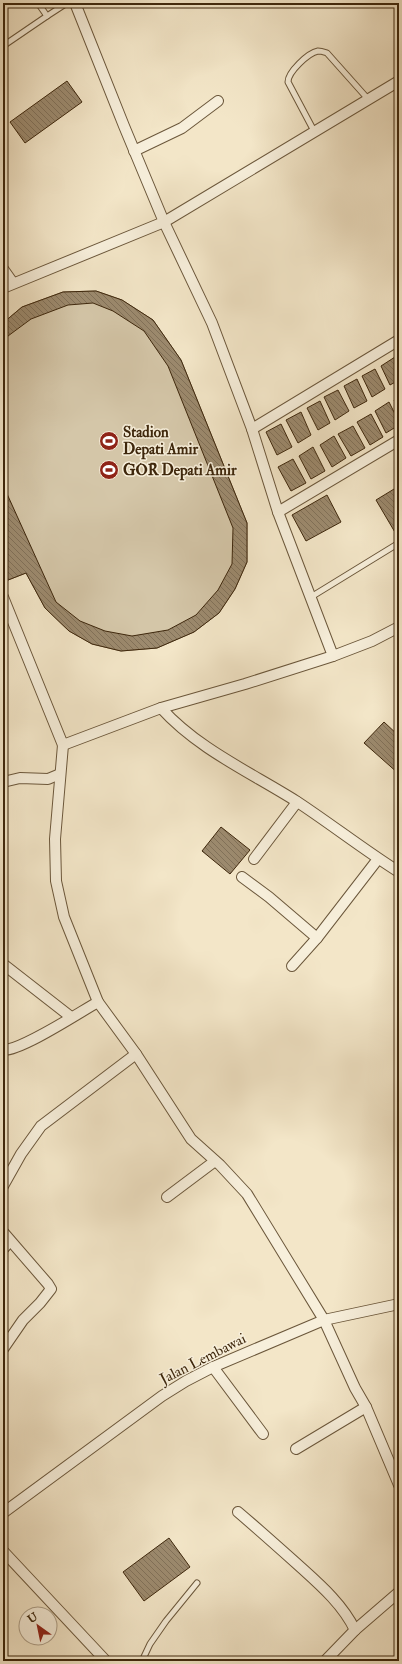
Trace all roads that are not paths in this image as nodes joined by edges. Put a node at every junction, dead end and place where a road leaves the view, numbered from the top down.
1 (38, 3) edge
2 (67, 3) edge
3 (78, 5) edge
4 (47, 16) junction
5 (3, 46) edge
6 (399, 81) edge
7 (368, 99) junction
8 (218, 101) dead end
9 (314, 131) junction
10 (134, 151) junction
11 (164, 222) junction
12 (3, 269) edge
13 (13, 283) junction
14 (3, 288) edge
15 (399, 340) edge
16 (252, 429) junction
17 (399, 440) edge
18 (278, 512) junction
19 (399, 543) edge
20 (3, 597) edge
21 (311, 597) junction
22 (399, 627) edge
23 (333, 656) junction
24 (161, 708) junction
25 (63, 745) junction
26 (60, 774) junction
27 (3, 782) edge
28 (297, 802) junction
29 (254, 859) dead end
30 (378, 859) junction
31 (399, 872) edge
32 (242, 877) dead end
33 (317, 938) junction
34 (3, 964) edge
35 (292, 966) dead end
36 (98, 1002) junction
37 (71, 1017) junction
38 (3, 1050) edge
39 (136, 1054) junction
40 (215, 1161) junction
41 (3, 1186) edge
42 (167, 1197) dead end
43 (3, 1232) edge
44 (6, 1245) edge
45 (399, 1304) edge
46 (324, 1320) junction
47 (3, 1349) edge
48 (213, 1367) junction
49 (366, 1407) junction
50 (263, 1434) dead end
51 (296, 1449) dead end
52 (399, 1485) edge
53 (238, 1512) dead end
54 (3, 1513) edge
55 (3, 1551) edge
56 (197, 1583) dead end
57 (399, 1592) edge
58 (355, 1630) junction
59 (106, 1661) edge
60 (142, 1661) edge
61 (325, 1661) edge

1 - 4 lane
2 - 4 lane
3 - 10 street
4 - 5 lane
6 - 7 street
7 - 9 street
7 - 9 lane
8 - 10 street
9 - 11 street
10 - 11 street
11 - 13 street
11 - 16 street
12 - 13 street
13 - 14 street
15 - 16 street
16 - 18 street
17 - 18 street
18 - 21 street
19 - 21 lane
20 - 25 street
21 - 23 street
22 - 23 street
23 - 24 street
24 - 25 street
24 - 28 street
25 - 26 street
26 - 27 street
26 - 36 street
28 - 29 street
28 - 30 street
30 - 31 street
30 - 33 street
32 - 33 street
33 - 35 street
34 - 37 street
36 - 37 street
36 - 39 street
37 - 38 street
39 - 40 street
39 - 41 street
40 - 42 street
40 - 46 street
43 - 44 street
44 - 47 street
45 - 46 street, Jalan Lembawai
46 - 48 street, Jalan Lembawai
46 - 49 street
48 - 50 street
48 - 54 street, Jalan Lembawai
49 - 51 street
49 - 52 street
53 - 58 street
55 - 59 street
56 - 60 lane
57 - 58 street
58 - 61 street

